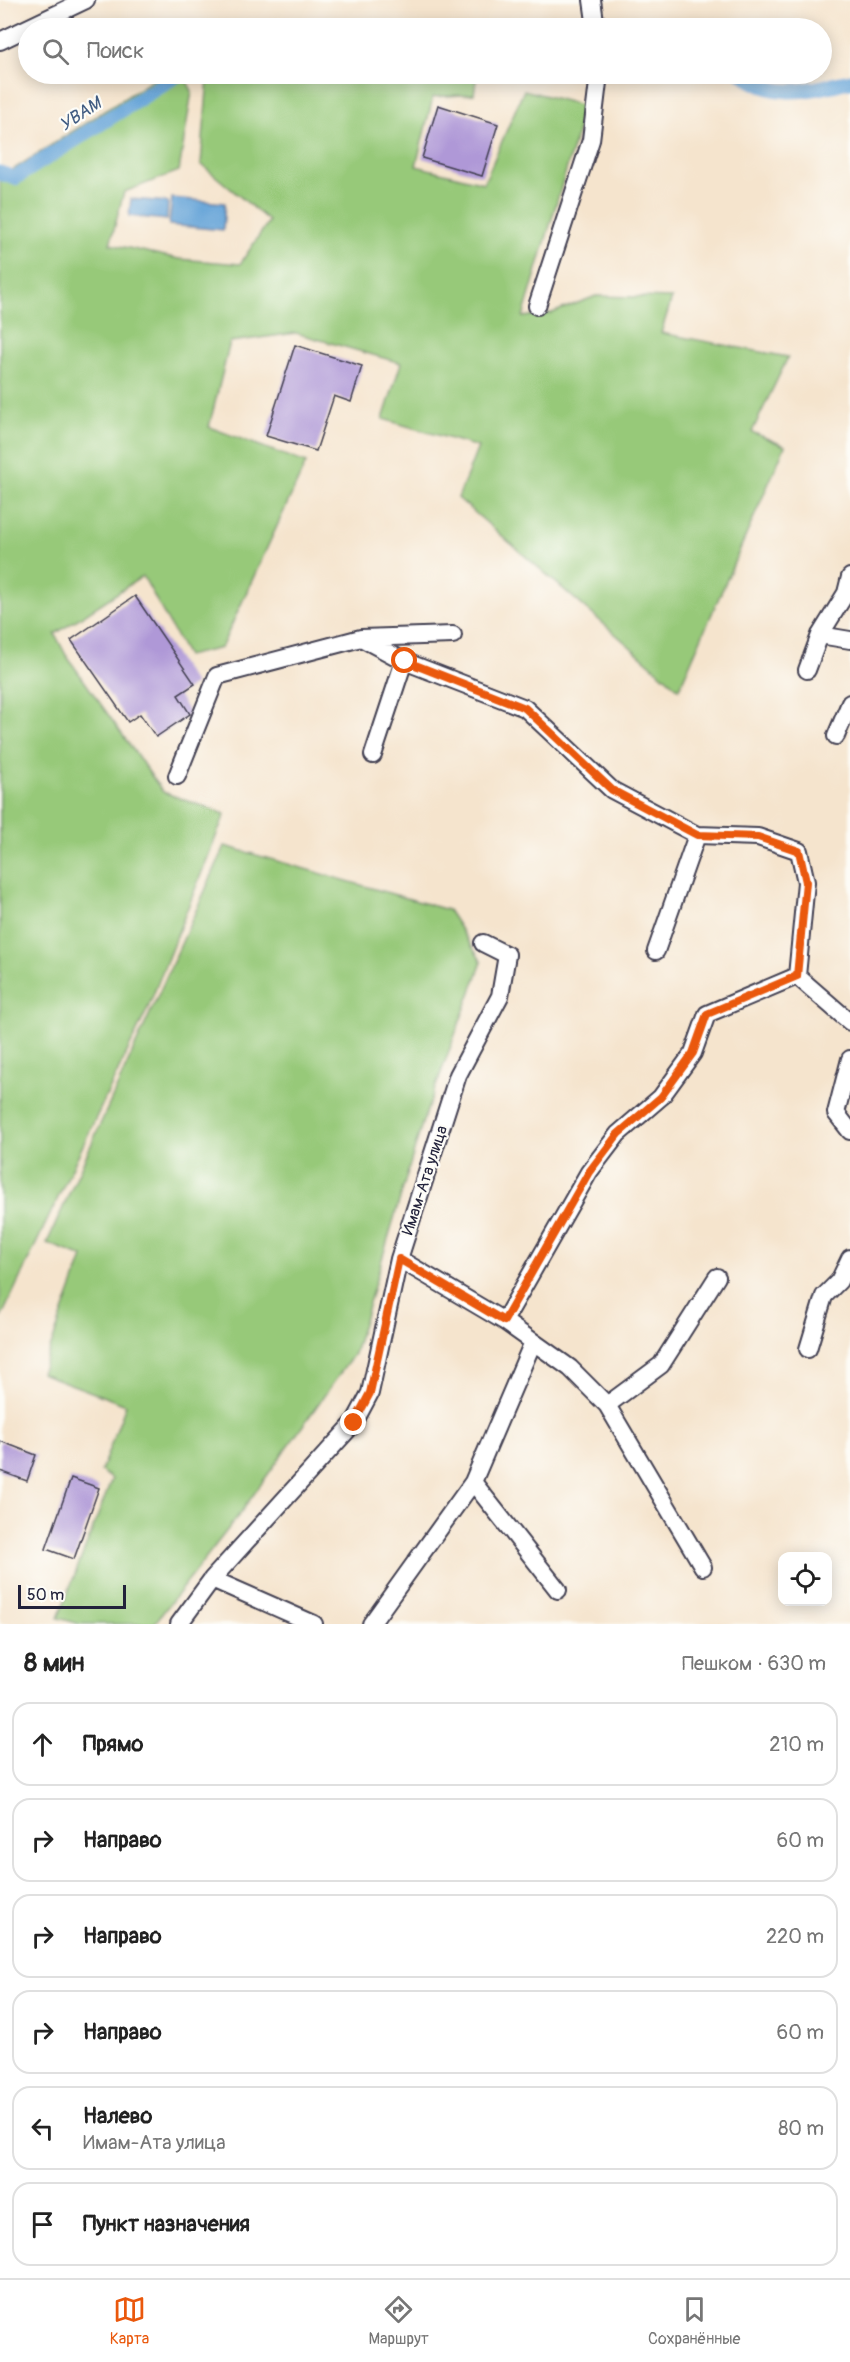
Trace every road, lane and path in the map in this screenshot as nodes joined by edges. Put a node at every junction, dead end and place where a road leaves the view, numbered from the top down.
1 (86, 0) edge
2 (592, 0) edge
3 (48, 18) edge
4 (595, 18) edge
5 (18, 32) edge
6 (0, 41) edge
7 (598, 84) edge
8 (537, 306) dead end
9 (850, 577) edge
10 (453, 635) dead end
11 (820, 635) junction
12 (361, 638) junction
13 (850, 640) edge
14 (405, 661) junction
15 (807, 670) dead end
16 (850, 703) edge
17 (837, 736) dead end
18 (373, 755) dead end
19 (177, 776) dead end
20 (697, 835) junction
21 (483, 943) dead end
22 (656, 951) dead end
23 (797, 976) junction
24 (850, 1022) edge
25 (850, 1059) edge
26 (850, 1131) edge
27 (850, 1258) edge
28 (399, 1259) junction
29 (717, 1277) dead end
30 (504, 1321) junction
31 (532, 1342) junction
32 (808, 1349) dead end
33 (608, 1406) junction
34 (472, 1482) junction
35 (703, 1567) dead end
36 (212, 1579) junction
37 (558, 1590) dead end
38 (179, 1624) edge
39 (314, 1624) edge
40 (371, 1624) edge

1 - 3 street
2 - 4 street
5 - 6 street
7 - 8 street
9 - 11 street
10 - 12 street
11 - 13 street
11 - 15 street
12 - 14 street
12 - 19 street
14 - 18 street
14 - 20 street
16 - 17 street
20 - 22 street
20 - 23 street
21 - 28 street, Имам-Ата улица
23 - 24 street
23 - 30 street
25 - 26 street
27 - 32 street
28 - 30 street
28 - 36 street, Имам-Ата улица
29 - 33 street
30 - 31 street
31 - 33 street
31 - 34 street
33 - 35 street
34 - 37 street
34 - 40 street
36 - 38 street, Имам-Ата улица
36 - 39 street

